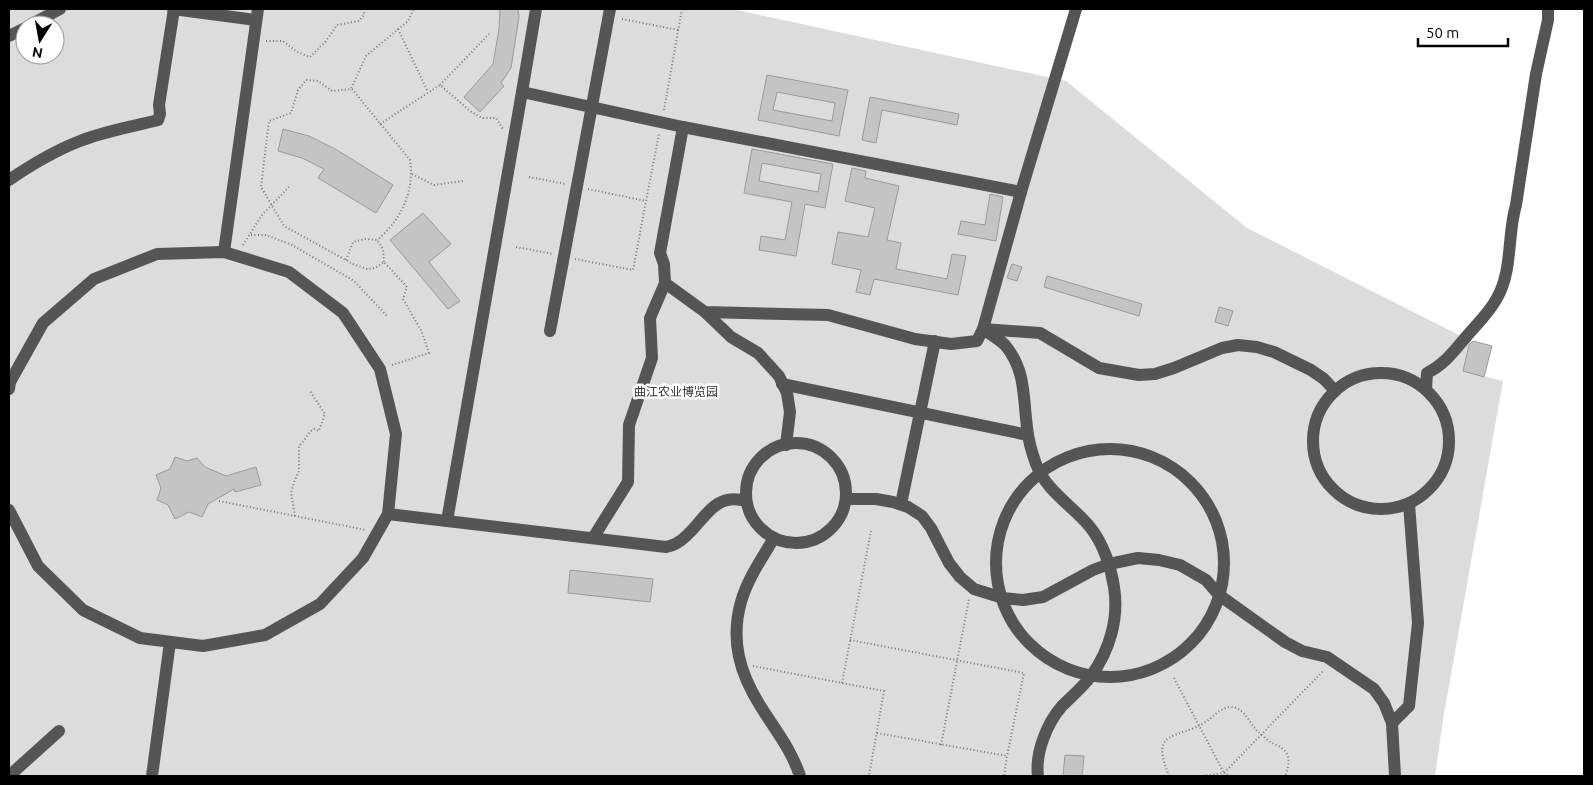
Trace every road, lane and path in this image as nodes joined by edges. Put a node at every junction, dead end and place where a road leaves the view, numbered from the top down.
1 (60, 9) edge
2 (174, 9) edge
3 (364, 9) edge
4 (414, 9) edge
5 (536, 9) edge
6 (682, 9) edge
7 (1076, 9) edge
8 (1548, 9) edge
9 (610, 13) edge
10 (49, 15) edge
11 (257, 15) edge
12 (398, 29) junction
13 (678, 30) junction
14 (489, 34) dead end
15 (254, 38) junction
16 (440, 85) junction
17 (351, 89) junction
18 (522, 92) junction
19 (428, 93) junction
20 (592, 107) junction
21 (661, 122) junction
22 (380, 124) junction
23 (682, 127) junction
24 (515, 131) junction
25 (412, 174) junction
26 (529, 177) dead end
27 (9, 180) edge
28 (463, 181) dead end
29 (289, 187) dead end
30 (577, 187) junction
31 (1021, 192) junction
32 (646, 201) junction
33 (272, 206) junction
34 (251, 235) junction
35 (377, 240) junction
36 (516, 247) dead end
37 (230, 254) junction
38 (564, 256) junction
39 (346, 260) junction
40 (384, 262) junction
41 (665, 283) junction
42 (705, 312) junction
43 (388, 317) dead end
44 (983, 329) junction
45 (550, 331) dead end
46 (935, 342) junction
47 (380, 369) junction
48 (782, 384) junction
49 (1426, 388) junction
50 (9, 389) edge
51 (1335, 391) junction
52 (310, 392) dead end
53 (920, 413) junction
54 (1028, 436) junction
55 (786, 445) junction
56 (1041, 473) junction
57 (846, 499) junction
58 (219, 501) dead end
59 (746, 501) junction
60 (900, 504) junction
61 (1409, 504) junction
62 (9, 510) edge
63 (388, 514) junction
64 (295, 516) junction
65 (447, 521) junction
66 (871, 531) dead end
67 (378, 532) junction
68 (593, 538) junction
69 (774, 538) junction
70 (1109, 564) junction
71 (971, 586) junction
72 (1219, 595) junction
73 (1003, 598) junction
74 (850, 640) junction
75 (170, 642) junction
76 (958, 660) junction
77 (1333, 661) junction
78 (740, 663) junction
79 (1092, 675) junction
80 (1174, 678) dead end
81 (842, 683) junction
82 (1392, 722) junction
83 (1199, 725) junction
84 (59, 731) dead end
85 (877, 733) junction
86 (1261, 735) junction
87 (941, 744) junction
88 (1007, 756) junction
89 (1224, 773) junction
90 (9, 776) edge
91 (152, 776) edge
92 (800, 776) edge
93 (869, 776) edge
94 (1004, 776) edge
95 (1038, 776) edge
96 (1170, 776) edge
97 (1203, 776) edge
98 (1224, 776) edge
99 (1231, 776) edge
100 (1285, 776) edge
101 (1395, 776) edge

1 - 10 street
2 - 11 street
2 - 27 street
3 - 15 path
4 - 12 path
5 - 18 street
6 - 13 path
7 - 31 street
8 - 49 street
9 - 13 path
9 - 20 street
11 - 15 street
12 - 17 path
12 - 19 path
13 - 21 path
14 - 16 path
15 - 37 street
16 - 19 path
16 - 24 path
17 - 22 path
17 - 33 path
18 - 20 street
18 - 24 street
19 - 22 path
20 - 21 street
20 - 30 street
21 - 23 street
21 - 32 path
22 - 25 path
23 - 31 street
23 - 41 street
24 - 65 street
25 - 28 path
25 - 35 path
26 - 30 path
29 - 33 path
30 - 32 path
30 - 38 street
31 - 44 street
32 - 38 path
33 - 34 path
33 - 39 path
34 - 37 path
34 - 43 path
35 - 39 path
35 - 40 path
36 - 38 path
37 - 47 street
37 - 50 street
38 - 45 street
39 - 40 path
40 - 47 path
41 - 42 street
41 - 68 street
42 - 46 street
42 - 48 street
44 - 46 street
44 - 51 street
44 - 54 street
46 - 53 street
47 - 63 street
48 - 53 street
48 - 55 street
49 - 51 street
49 - 61 street
51 - 61 street
52 - 64 path
53 - 54 street
53 - 60 street
54 - 56 street
55 - 57 street
55 - 59 street
56 - 70 street
56 - 72 street
56 - 73 street
57 - 60 street
57 - 69 street
58 - 64 path
59 - 68 street
59 - 69 street
60 - 71 street
61 - 82 street
62 - 75 street
63 - 65 street
63 - 67 street
64 - 67 path
65 - 68 street
66 - 74 path
67 - 75 street
69 - 78 street
70 - 72 street
70 - 73 street
70 - 79 street
71 - 73 street
71 - 76 path
72 - 77 street
72 - 79 street
73 - 79 street
74 - 76 path
74 - 81 path
75 - 91 street
76 - 87 path
76 - 88 path
77 - 82 street
77 - 86 path
78 - 81 path
78 - 92 street
79 - 95 street
80 - 83 path
81 - 85 path
82 - 101 street
83 - 86 path
83 - 89 path
83 - 96 path
84 - 90 street
85 - 87 path
85 - 93 path
86 - 89 path
86 - 100 path
87 - 88 path
88 - 94 path
89 - 97 path
89 - 98 path
89 - 99 path

